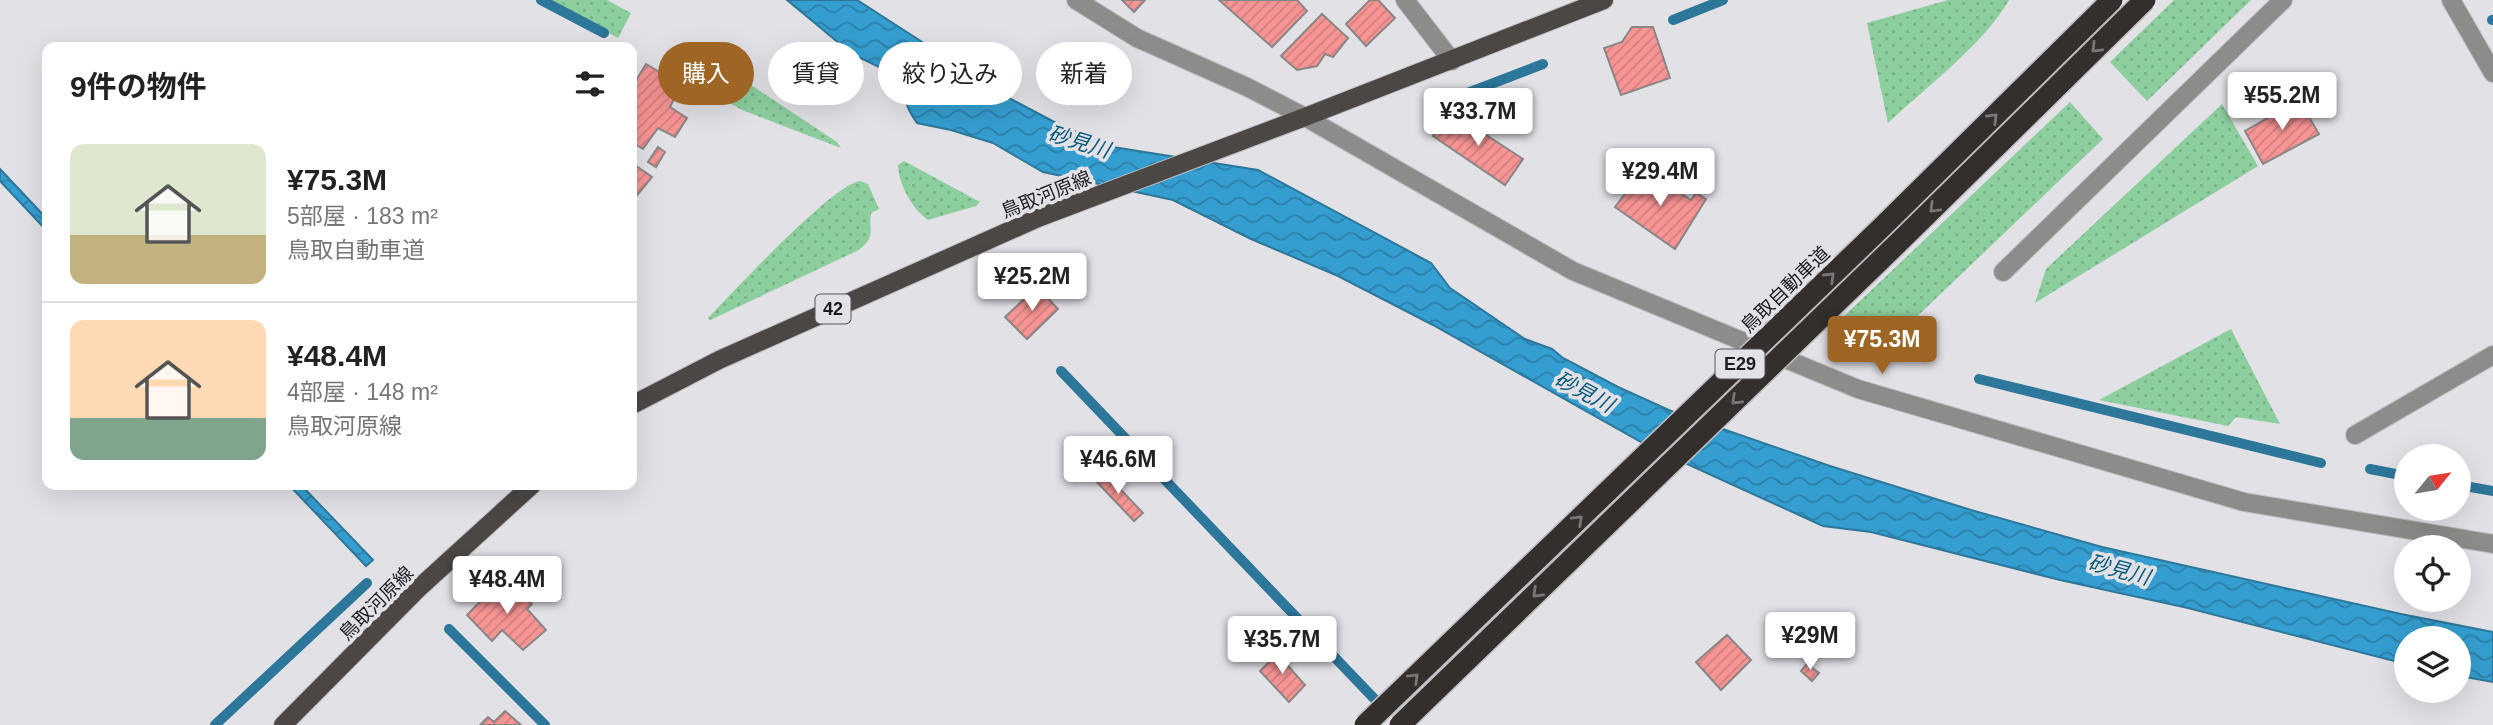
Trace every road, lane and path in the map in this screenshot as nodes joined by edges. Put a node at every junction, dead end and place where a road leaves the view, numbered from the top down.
1 (1076, 0) edge
2 (1405, 0) edge
3 (1604, 0) edge
4 (2112, 0) edge
5 (2145, 0) edge
6 (2283, 0) edge
7 (2451, 0) edge
8 (2487, 47) edge
9 (1452, 61) junction
10 (2493, 73) edge
11 (1305, 117) junction
12 (2003, 272) dead end
13 (2493, 355) edge
14 (637, 402) edge
15 (2355, 435) dead end
16 (527, 490) edge
17 (2493, 544) edge
18 (283, 725) edge
19 (1365, 725) edge
20 (1400, 725) edge

1 - 11 street
2 - 9 street
3 - 9 main road, 鳥取河原線 / 42
19 -> 4 highway, 鳥取自動車道 / E29, bridge
5 -> 20 highway, E29, bridge
6 - 12 street
7 - 8 street
8 - 10 street
9 - 11 main road, 鳥取河原線 / 42
11 - 14 main road, 鳥取河原線 / 42
11 - 17 street
13 - 15 street
16 - 18 main road, 鳥取河原線

